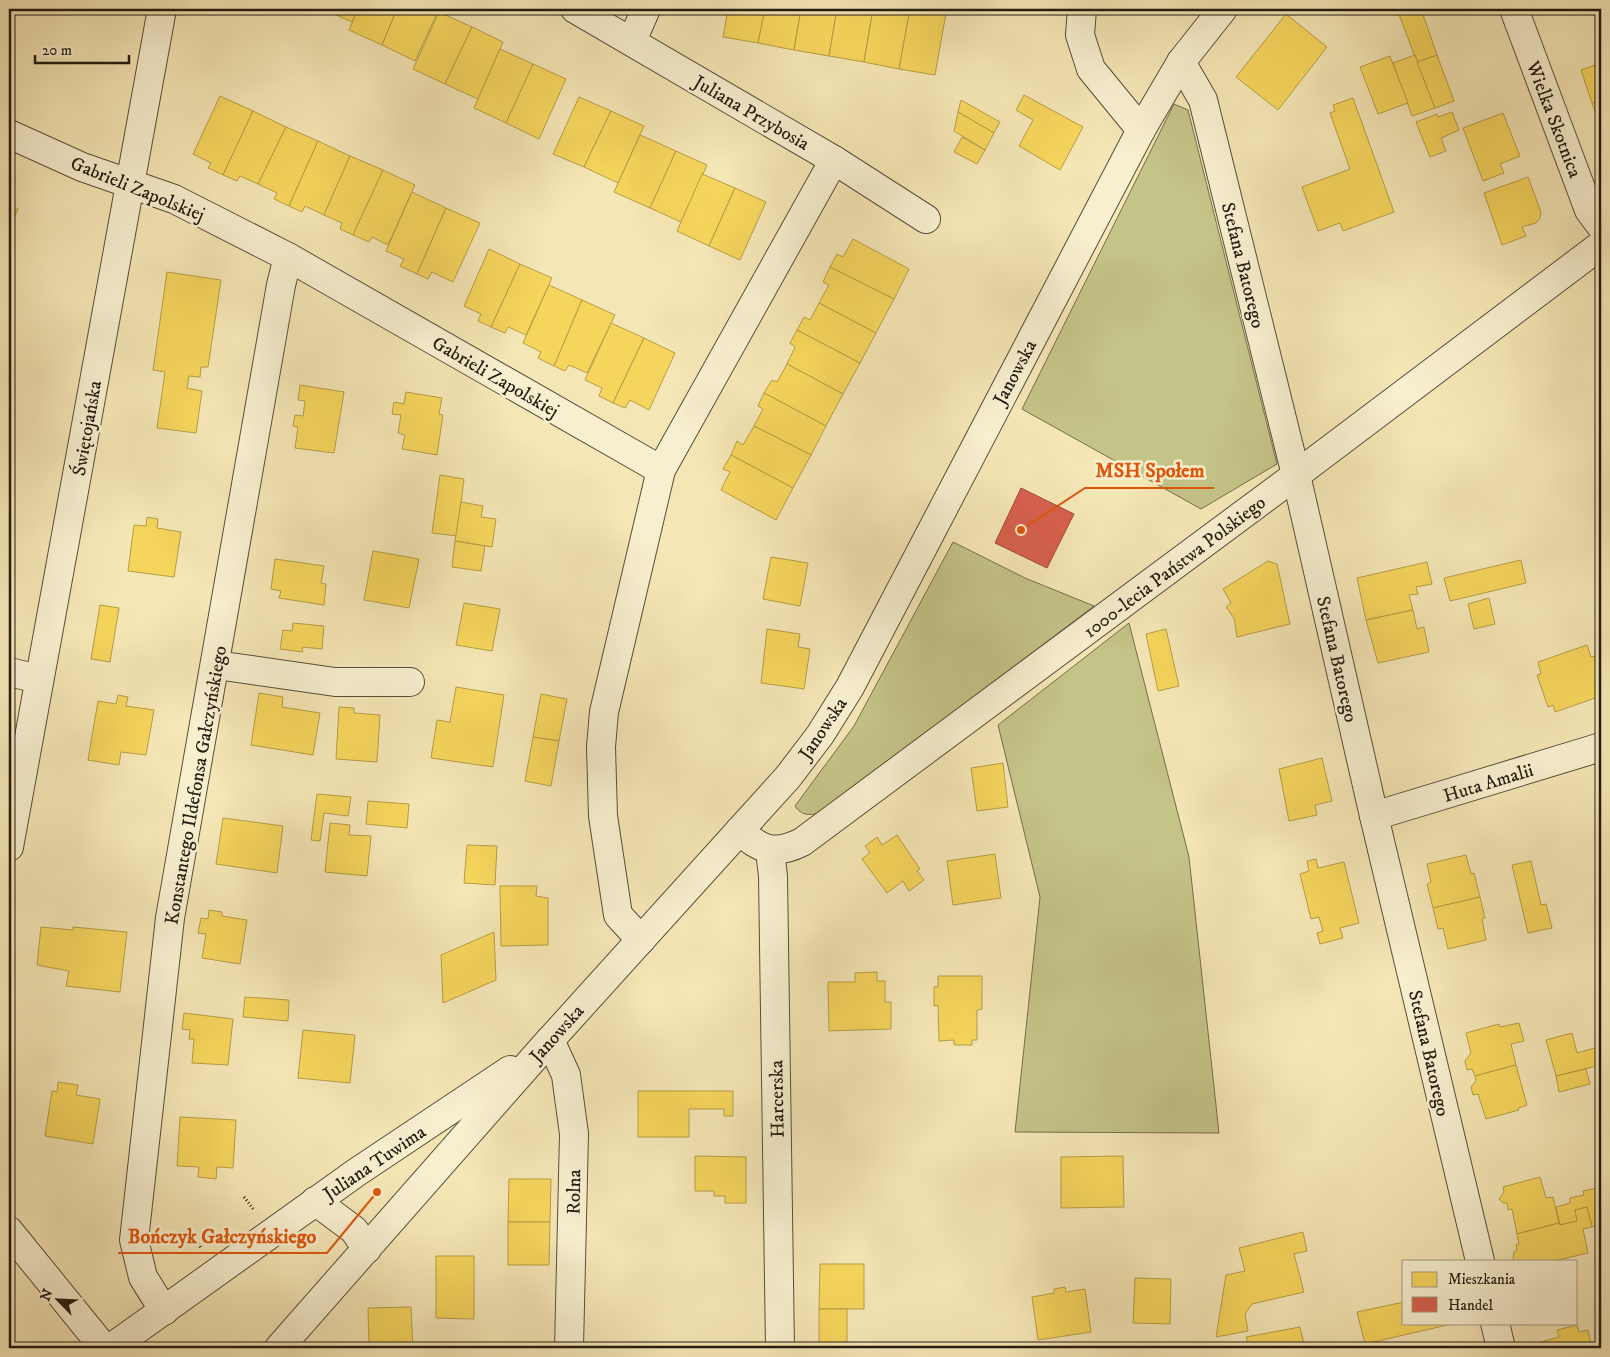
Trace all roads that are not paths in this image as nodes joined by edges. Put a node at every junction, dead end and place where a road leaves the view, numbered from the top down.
1 (162, 9) edge
2 (574, 9) edge
3 (646, 9) edge
4 (1082, 9) edge
5 (1223, 9) edge
6 (1514, 9) edge
7 (632, 41) junction
8 (1181, 62) junction
9 (1141, 130) junction
10 (9, 134) edge
11 (834, 160) junction
12 (131, 183) junction
13 (926, 219) dead end
14 (1601, 226) edge
15 (1601, 245) edge
16 (288, 257) junction
17 (661, 470) junction
18 (1296, 475) junction
19 (216, 665) junction
20 (9, 672) edge
21 (40, 679) junction
22 (410, 682) dead end
23 (1601, 747) edge
24 (1374, 816) junction
25 (738, 831) junction
26 (9, 847) edge
27 (770, 850) junction
28 (641, 940) junction
29 (546, 1044) junction
30 (316, 1201) junction
31 (9, 1231) edge
32 (368, 1249) junction
33 (1480, 1260) edge
34 (164, 1311) junction
35 (1495, 1324) edge
36 (291, 1344) edge
37 (104, 1348) edge
38 (111, 1348) edge
39 (569, 1348) edge
40 (780, 1348) edge
41 (1501, 1348) edge

1 - 12 street, Świętojańska
2 - 7 street, Juliana Przybosia
3 - 7 street
4 - 9 street
5 - 8 street, Janowska
6 - 14 street, Wielka Skotnica
7 - 11 street, Juliana Przybosia
8 - 9 street, Janowska
8 - 18 street, Stefana Batorego
9 - 25 street, Janowska
10 - 12 street, Gabrieli Zapolskiej
11 - 13 street, Juliana Przybosia
11 - 17 street
12 - 16 street, Gabrieli Zapolskiej
12 - 21 street, Świętojańska
15 - 18 street, 1000-lecia Państwa Polskiego
16 - 17 street, Gabrieli Zapolskiej
16 - 19 street, Konstantego Ildefonsa Gałczyńskiego
17 - 28 street
18 - 24 street, Stefana Batorego
18 - 27 street, 1000-lecia Państwa Polskiego
19 - 22 street
19 - 34 street, Konstantego Ildefonsa Gałczyńskiego
20 - 21 street
21 - 26 street, Świętojańska
23 - 24 street, Huta Amalii
24 - 33 street, Stefana Batorego
25 - 27 street
25 - 28 street, Janowska
27 - 40 street, Harcerska
28 - 29 street, Janowska
29 - 30 street, Juliana Tuwima
29 - 32 street, Janowska
29 - 39 street, Rolna
30 - 32 street
30 - 34 street, Juliana Tuwima
31 - 37 street
32 - 36 street, Janowska
34 - 38 street, Juliana Tuwima
35 - 41 street

